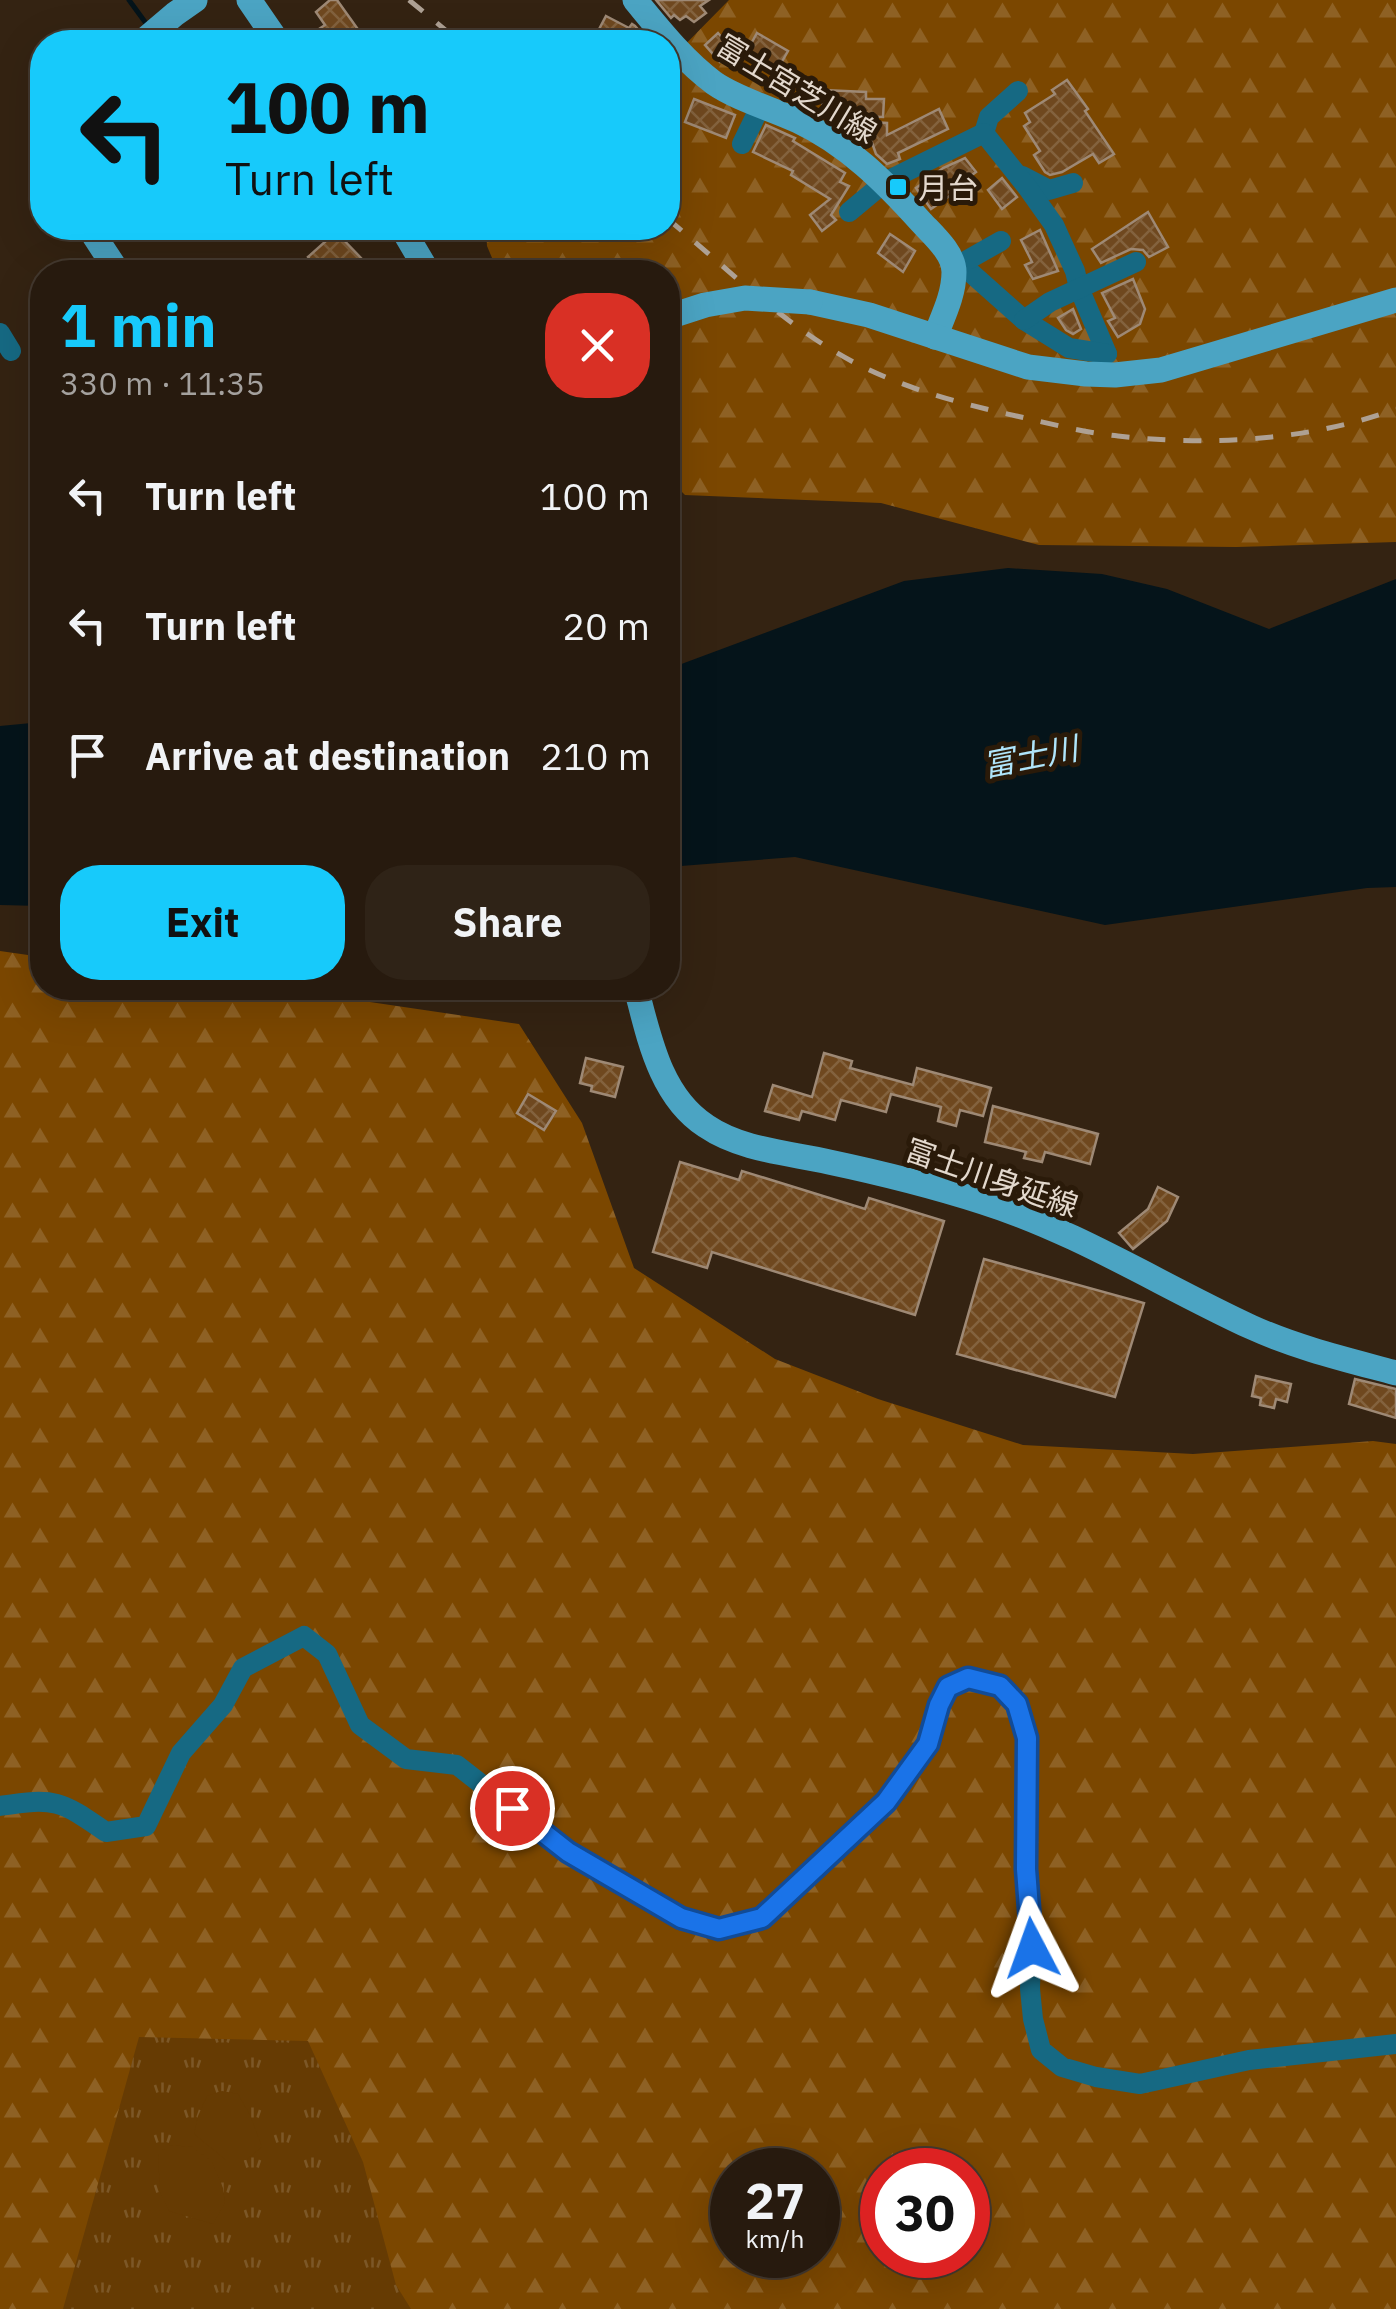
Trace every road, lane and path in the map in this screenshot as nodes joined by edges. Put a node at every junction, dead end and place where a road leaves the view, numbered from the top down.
1 (249, 0) edge
2 (635, 0) edge
3 (185, 7) edge
4 (157, 30) edge
5 (270, 30) edge
6 (657, 30) edge
7 (680, 56) edge
8 (1018, 91) dead end
9 (761, 105) junction
10 (984, 133) junction
11 (742, 144) dead end
12 (1016, 173) junction
13 (886, 182) junction
14 (1072, 183) dead end
15 (849, 212) dead end
16 (1001, 241) dead end
17 (1136, 262) dead end
18 (955, 268) junction
19 (1079, 288) junction
20 (1396, 300) edge
21 (680, 313) edge
22 (1024, 320) junction
23 (935, 338) junction
24 (639, 1000) edge
25 (1396, 1372) edge
26 (0, 1806) edge
27 (1396, 2044) edge

1 - 5 main road
2 - 6 main road, 富士宮芝川線
3 - 4 main road
7 - 9 main road, 富士宮芝川線
8 - 10 street
9 - 11 street
9 - 13 main road, 富士宮芝川線
10 - 12 street
10 - 13 street
12 - 14 street
12 - 19 street
13 - 15 street
13 - 18 main road, 富士宮芝川線
16 - 18 street
17 - 19 street
18 - 22 street
18 - 23 main road
19 - 22 street
19 - 22 street
20 - 23 main road
21 - 23 main road, bridge
24 - 25 main road, 富士川身延線
26 - 27 street

